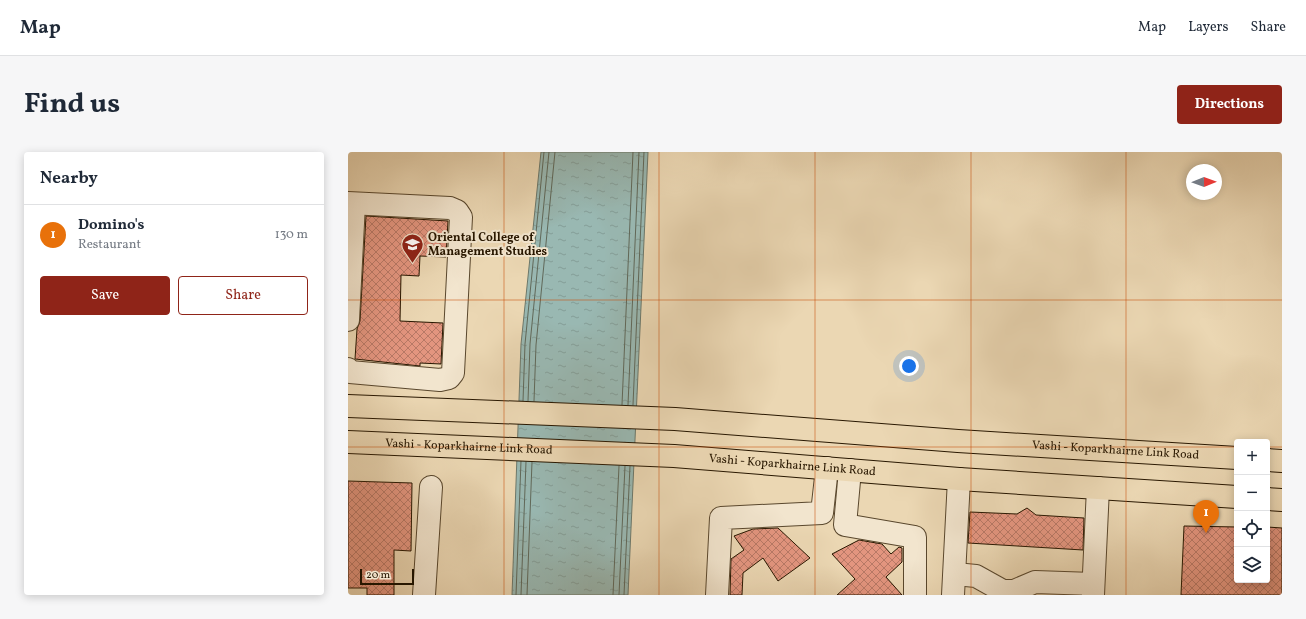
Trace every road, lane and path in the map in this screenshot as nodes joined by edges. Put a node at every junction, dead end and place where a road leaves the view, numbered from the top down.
1 (351, 204) edge
2 (348, 320) edge
3 (348, 369) edge
4 (348, 406) edge
5 (348, 442) edge
6 (1234, 458) edge
7 (1270, 460) edge
8 (1282, 461) edge
9 (827, 468) junction
10 (850, 470) junction
11 (959, 479) junction
12 (432, 487) dead end
13 (1098, 488) junction
14 (1234, 497) edge
15 (1270, 499) edge
16 (1282, 500) edge
17 (954, 584) edge
18 (1093, 590) edge
19 (424, 595) edge
20 (717, 595) edge
21 (915, 595) edge

1 - 2 street
1 - 3 street
4 - 6 main road, Vashi - Koparkhairne Link Road
5 - 9 main road, Vashi - Koparkhairne Link Road
7 - 8 main road
9 - 10 main road, Vashi - Koparkhairne Link Road
9 - 20 street
10 - 11 main road, Vashi - Koparkhairne Link Road
10 - 21 street
11 - 13 main road, Vashi - Koparkhairne Link Road
11 - 17 street
12 - 19 street
13 - 14 main road, Vashi - Koparkhairne Link Road
13 - 18 street
15 - 16 main road
17 - 18 street

